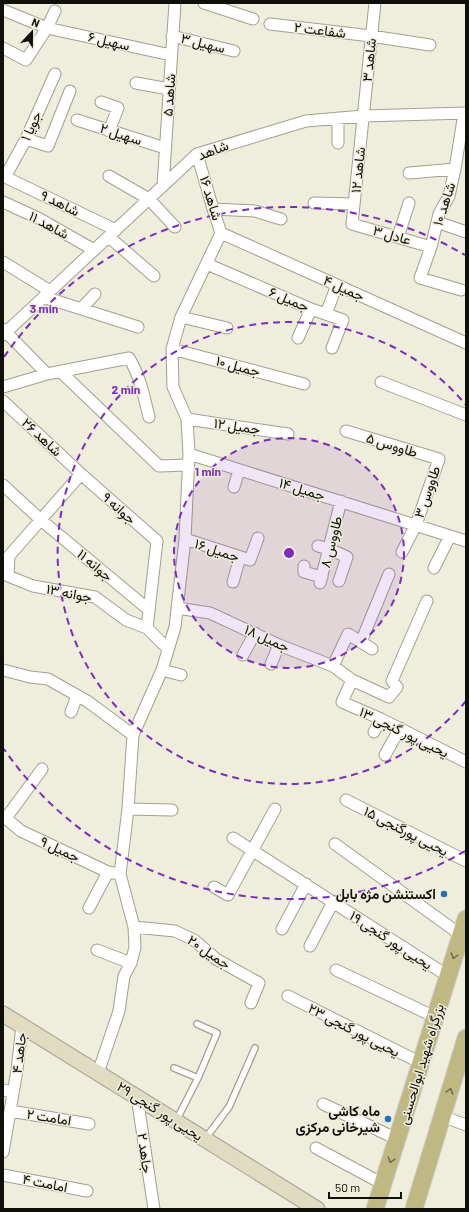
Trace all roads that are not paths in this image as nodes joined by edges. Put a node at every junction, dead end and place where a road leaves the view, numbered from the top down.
1 (174, 3) edge
2 (204, 3) edge
3 (374, 3) edge
4 (3, 10) edge
5 (55, 11) dead end
6 (253, 19) dead end
7 (270, 24) dead end
8 (46, 28) junction
9 (172, 36) junction
10 (371, 36) junction
11 (430, 45) dead end
12 (3, 48) edge
13 (234, 51) dead end
14 (171, 55) junction
15 (55, 74) dead end
16 (136, 83) dead end
17 (169, 89) junction
18 (70, 91) dead end
19 (101, 102) dead end
20 (465, 113) edge
21 (363, 116) junction
22 (338, 118) junction
23 (77, 120) dead end
24 (110, 131) junction
25 (26, 139) junction
26 (338, 143) dead end
27 (165, 148) junction
28 (197, 154) junction
29 (455, 169) junction
30 (409, 173) dead end
31 (109, 176) dead end
32 (4, 177) edge
33 (162, 186) junction
34 (149, 199) junction
35 (3, 202) edge
36 (314, 203) dead end
37 (409, 203) dead end
38 (354, 204) junction
39 (213, 210) junction
40 (281, 219) dead end
41 (437, 222) junction
42 (352, 224) joint
43 (175, 227) dead end
44 (466, 232) edge
45 (222, 233) junction
46 (113, 234) junction
47 (398, 237) junction
48 (431, 247) junction
49 (94, 250) junction
50 (3, 262) edge
51 (208, 264) junction
52 (154, 276) dead end
53 (336, 285) junction
54 (461, 290) dead end
55 (47, 294) junction
56 (95, 294) dead end
57 (81, 309) junction
58 (311, 309) junction
59 (326, 314) junction
60 (181, 317) junction
61 (138, 327) dead end
62 (227, 328) dead end
63 (4, 332) edge
64 (298, 338) dead end
65 (466, 343) edge
66 (332, 348) dead end
67 (172, 349) junction
68 (62, 372) junction
69 (47, 374) junction
70 (381, 382) dead end
71 (304, 384) dead end
72 (3, 387) edge
73 (3, 401) edge
74 (466, 415) edge
75 (149, 417) dead end
76 (187, 419) junction
77 (346, 431) dead end
78 (288, 434) dead end
79 (188, 459) junction
80 (439, 459) joint
81 (239, 470) junction
82 (81, 474) junction
83 (3, 485) edge
84 (234, 487) dead end
85 (341, 501) junction
86 (41, 520) junction
87 (416, 525) junction
88 (450, 536) junction
89 (258, 538) dead end
90 (185, 539) junction
91 (466, 540) edge
92 (318, 546) dead end
93 (329, 549) junction
94 (402, 552) dead end
95 (6, 554) edge
96 (240, 557) junction
97 (304, 566) dead end
98 (434, 568) dead end
99 (388, 574) dead end
100 (339, 581) dead end
101 (233, 582) dead end
102 (427, 601) dead end
103 (177, 608) junction
104 (149, 610) junction
105 (147, 628) junction
106 (255, 633) junction
107 (361, 642) junction
108 (279, 644) junction
109 (372, 649) dead end
110 (168, 650) junction
111 (244, 655) dead end
112 (270, 664) dead end
113 (333, 666) junction
114 (3, 670) edge
115 (162, 670) junction
116 (181, 675) dead end
117 (352, 680) junction
118 (77, 696) junction
119 (71, 712) dead end
120 (381, 719) junction
121 (400, 728) junction
122 (374, 732) dead end
123 (133, 735) junction
124 (385, 755) dead end
125 (466, 762) edge
126 (42, 769) dead end
127 (346, 800) dead end
128 (128, 809) junction
129 (275, 809) dead end
130 (172, 810) dead end
131 (5, 817) edge
132 (233, 838) dead end
133 (335, 844) dead end
134 (252, 850) junction
135 (466, 862) edge
136 (108, 872) junction
137 (120, 874) junction
138 (306, 884) junction
139 (214, 887) dead end
140 (333, 902) junction
141 (89, 908) dead end
142 (466, 919) edge
143 (134, 927) junction
144 (282, 929) dead end
145 (461, 936) junction
146 (310, 946) dead end
147 (97, 950) dead end
148 (131, 963) junction
149 (336, 970) dead end
150 (448, 976) junction
151 (288, 996) dead end
152 (251, 1003) dead end
153 (3, 1014) edge
154 (436, 1017) junction
155 (197, 1024) dead end
156 (22, 1026) junction
157 (466, 1038) edge
158 (255, 1048) dead end
159 (421, 1063) junction
160 (174, 1068) dead end
161 (98, 1073) junction
162 (198, 1078) junction
163 (8, 1091) edge
164 (137, 1097) junction
165 (323, 1104) dead end
166 (10, 1111) junction
167 (442, 1116) junction
168 (176, 1121) junction
169 (89, 1124) dead end
170 (466, 1125) edge
171 (205, 1139) junction
172 (397, 1139) junction
173 (316, 1148) dead end
174 (3, 1152) edge
175 (3, 1175) edge
176 (383, 1184) junction
177 (87, 1191) dead end
178 (154, 1209) edge
179 (317, 1209) edge
180 (376, 1209) edge
181 (414, 1209) edge

1 - 9 street, شاهد ۵
2 - 6 street
3 - 10 street, شاهد ۳
4 - 8 street, سهیل ۶
5 - 8 street
7 - 10 street, شفاعت ۲
8 - 12 street
8 - 14 street, سهیل ۶
9 - 13 street, سهیل ۳
9 - 14 street, شاهد ۵
10 - 11 street, شفاعت ۲
10 - 21 street, شاهد ۳
14 - 17 street, شاهد ۵
15 - 25 street, جویا ۱
16 - 17 street
17 - 27 street, شاهد ۵
18 - 25 street
19 - 24 street
20 - 21 street, شاهد
20 - 29 street, شاهد ۱۰
21 - 22 street, شاهد
21 - 38 street, شاهد ۱۲
22 - 26 street
22 - 28 street, شاهد
23 - 24 street, سهیل ۲
24 - 27 street, سهیل ۲
25 - 32 street, جویا ۱
27 - 33 street, شاهد ۵
28 - 33 street, شاهد
28 - 39 street, شاهد ۱۶
29 - 30 street
29 - 41 street, شاهد ۱۰
31 - 34 street
32 - 46 street, شاهد ۹
33 - 34 street, شاهد
34 - 43 street
34 - 46 street, شاهد
35 - 49 street, شاهد ۱۱
36 - 38 street
37 - 47 street
38 - 42 street, شاهد ۱۲
39 - 40 street
39 - 45 street, شاهد ۱۶
41 - 44 street
41 - 48 street, شاهد ۱۰
42 - 47 street, عادل ۳
45 - 51 street, شاهد ۱۶
45 - 53 street, جمیل ۴
46 - 49 street, شاهد
46 - 52 street, شاهد ۹
47 - 48 street, عادل ۳
48 - 54 street, شاهد ۱۰
49 - 55 street, شاهد
50 - 55 street
51 - 58 street, جمیل ۶
51 - 60 street, شاهد ۱۶
53 - 59 street
53 - 65 street, جمیل ۴
55 - 57 street
55 - 63 street, شاهد
56 - 57 street
57 - 61 street
58 - 59 street, جمیل ۶
58 - 64 street
59 - 66 street, جمیل ۶
60 - 62 street
60 - 67 street, شاهد ۱۶
63 - 69 street
67 - 71 street, جمیل ۱۰
67 - 76 street, شاهد ۱۶
68 - 69 street
68 - 75 street
68 - 79 street, جمیل ۱۴
69 - 72 street
70 - 74 street
73 - 82 street, شاهد ۲۶
76 - 78 street, جمیل ۱۲
76 - 79 street
77 - 80 street, طاووس ۵
79 - 81 street, جمیل ۱۴
79 - 90 street
80 - 87 street, طاووس ۳
81 - 84 street
81 - 85 street, جمیل ۱۴
82 - 86 street
82 - 104 street, جوانه ۹
83 - 86 street, جوانه ۱۱
85 - 87 street, جمیل ۱۴
85 - 93 street, طاووس ۸
86 - 95 street
86 - 104 street, جوانه ۱۱
87 - 88 street, جمیل ۱۴
87 - 94 street, طاووس ۳
88 - 91 street, جمیل ۱۴
88 - 98 street
89 - 96 street, جمیل ۱۶
90 - 96 street, جمیل ۱۶
90 - 103 street
92 - 93 street
93 - 97 street, طاووس ۸
93 - 100 street
95 - 105 street, جوانه ۱۳
96 - 101 street
99 - 107 street
102 - 117 street, جمیل ۱۸
103 - 106 street, جمیل ۱۸
103 - 110 street
104 - 105 street
105 - 110 street
106 - 108 street, جمیل ۱۸
106 - 111 street
107 - 109 street
107 - 113 street
108 - 112 street
108 - 113 street, جمیل ۱۸
110 - 115 street
113 - 117 street, جمیل ۱۸
114 - 118 street
115 - 116 street
115 - 123 street
117 - 120 street, یحیی پور گنجی ۱۳
118 - 119 street
118 - 123 street
120 - 121 street, یحیی پور گنجی ۱۳
120 - 122 street
121 - 124 street
121 - 125 street, یحیی پور گنجی ۱۳
123 - 128 street
126 - 131 street
127 - 135 street, یحیی پورگنجی ۱۵
128 - 130 street
128 - 137 street
129 - 134 street
131 - 136 street, جمیل ۹
132 - 134 street, یحیی پور گنجی ۱۹
133 - 145 street
134 - 138 street, یحیی پور گنجی ۱۹
134 - 139 street
136 - 137 street, جمیل ۹
136 - 141 street
137 - 143 street
138 - 140 street, یحیی پور گنجی ۱۹
138 - 144 street
140 - 146 street
140 - 150 street, یحیی پور گنجی ۱۹
142 - 145 main road, بزرگراه شهید ابوالحسنی
143 - 148 street
143 - 152 street, جمیل ۲۰
145 -> 150 main road, بزرگراه شهید ابوالحسنی
147 - 148 street
148 - 161 street
149 - 154 street
150 - 154 main road, بزرگراه شهید ابوالحسنی
151 - 159 street, یحیی پور گنجی ۲۳
153 - 156 main road, یحیی پور گنجی ۲۹
154 - 159 main road, بزرگراه شهید ابوالحسنی
155 - 162 lane
156 - 161 main road, یحیی پور گنجی ۲۹
156 - 163 street, جاهد ۴
167 -> 157 main road
158 - 171 lane
159 - 172 main road, بزرگراه شهید ابوالحسنی
160 - 162 lane
161 - 164 main road, یحیی پور گنجی ۲۹
162 - 168 lane
163 - 166 street, جاهد ۴
164 - 168 main road, یحیی پور گنجی ۲۹
164 - 178 street, جاهد ۲
165 - 172 street
166 - 169 street, امامت ۲
166 - 174 street, جاهد ۴
167 - 170 street
167 - 181 main road
168 - 171 main road, یحیی پور گنجی ۲۹
171 - 179 main road, یحیی پور گنجی ۲۹
172 -> 176 main road, بزرگراه شهید ابوالحسنی
173 - 176 street
175 - 177 street, امامت ۴
176 - 180 main road, بزرگراه شهید ابوالحسنی

